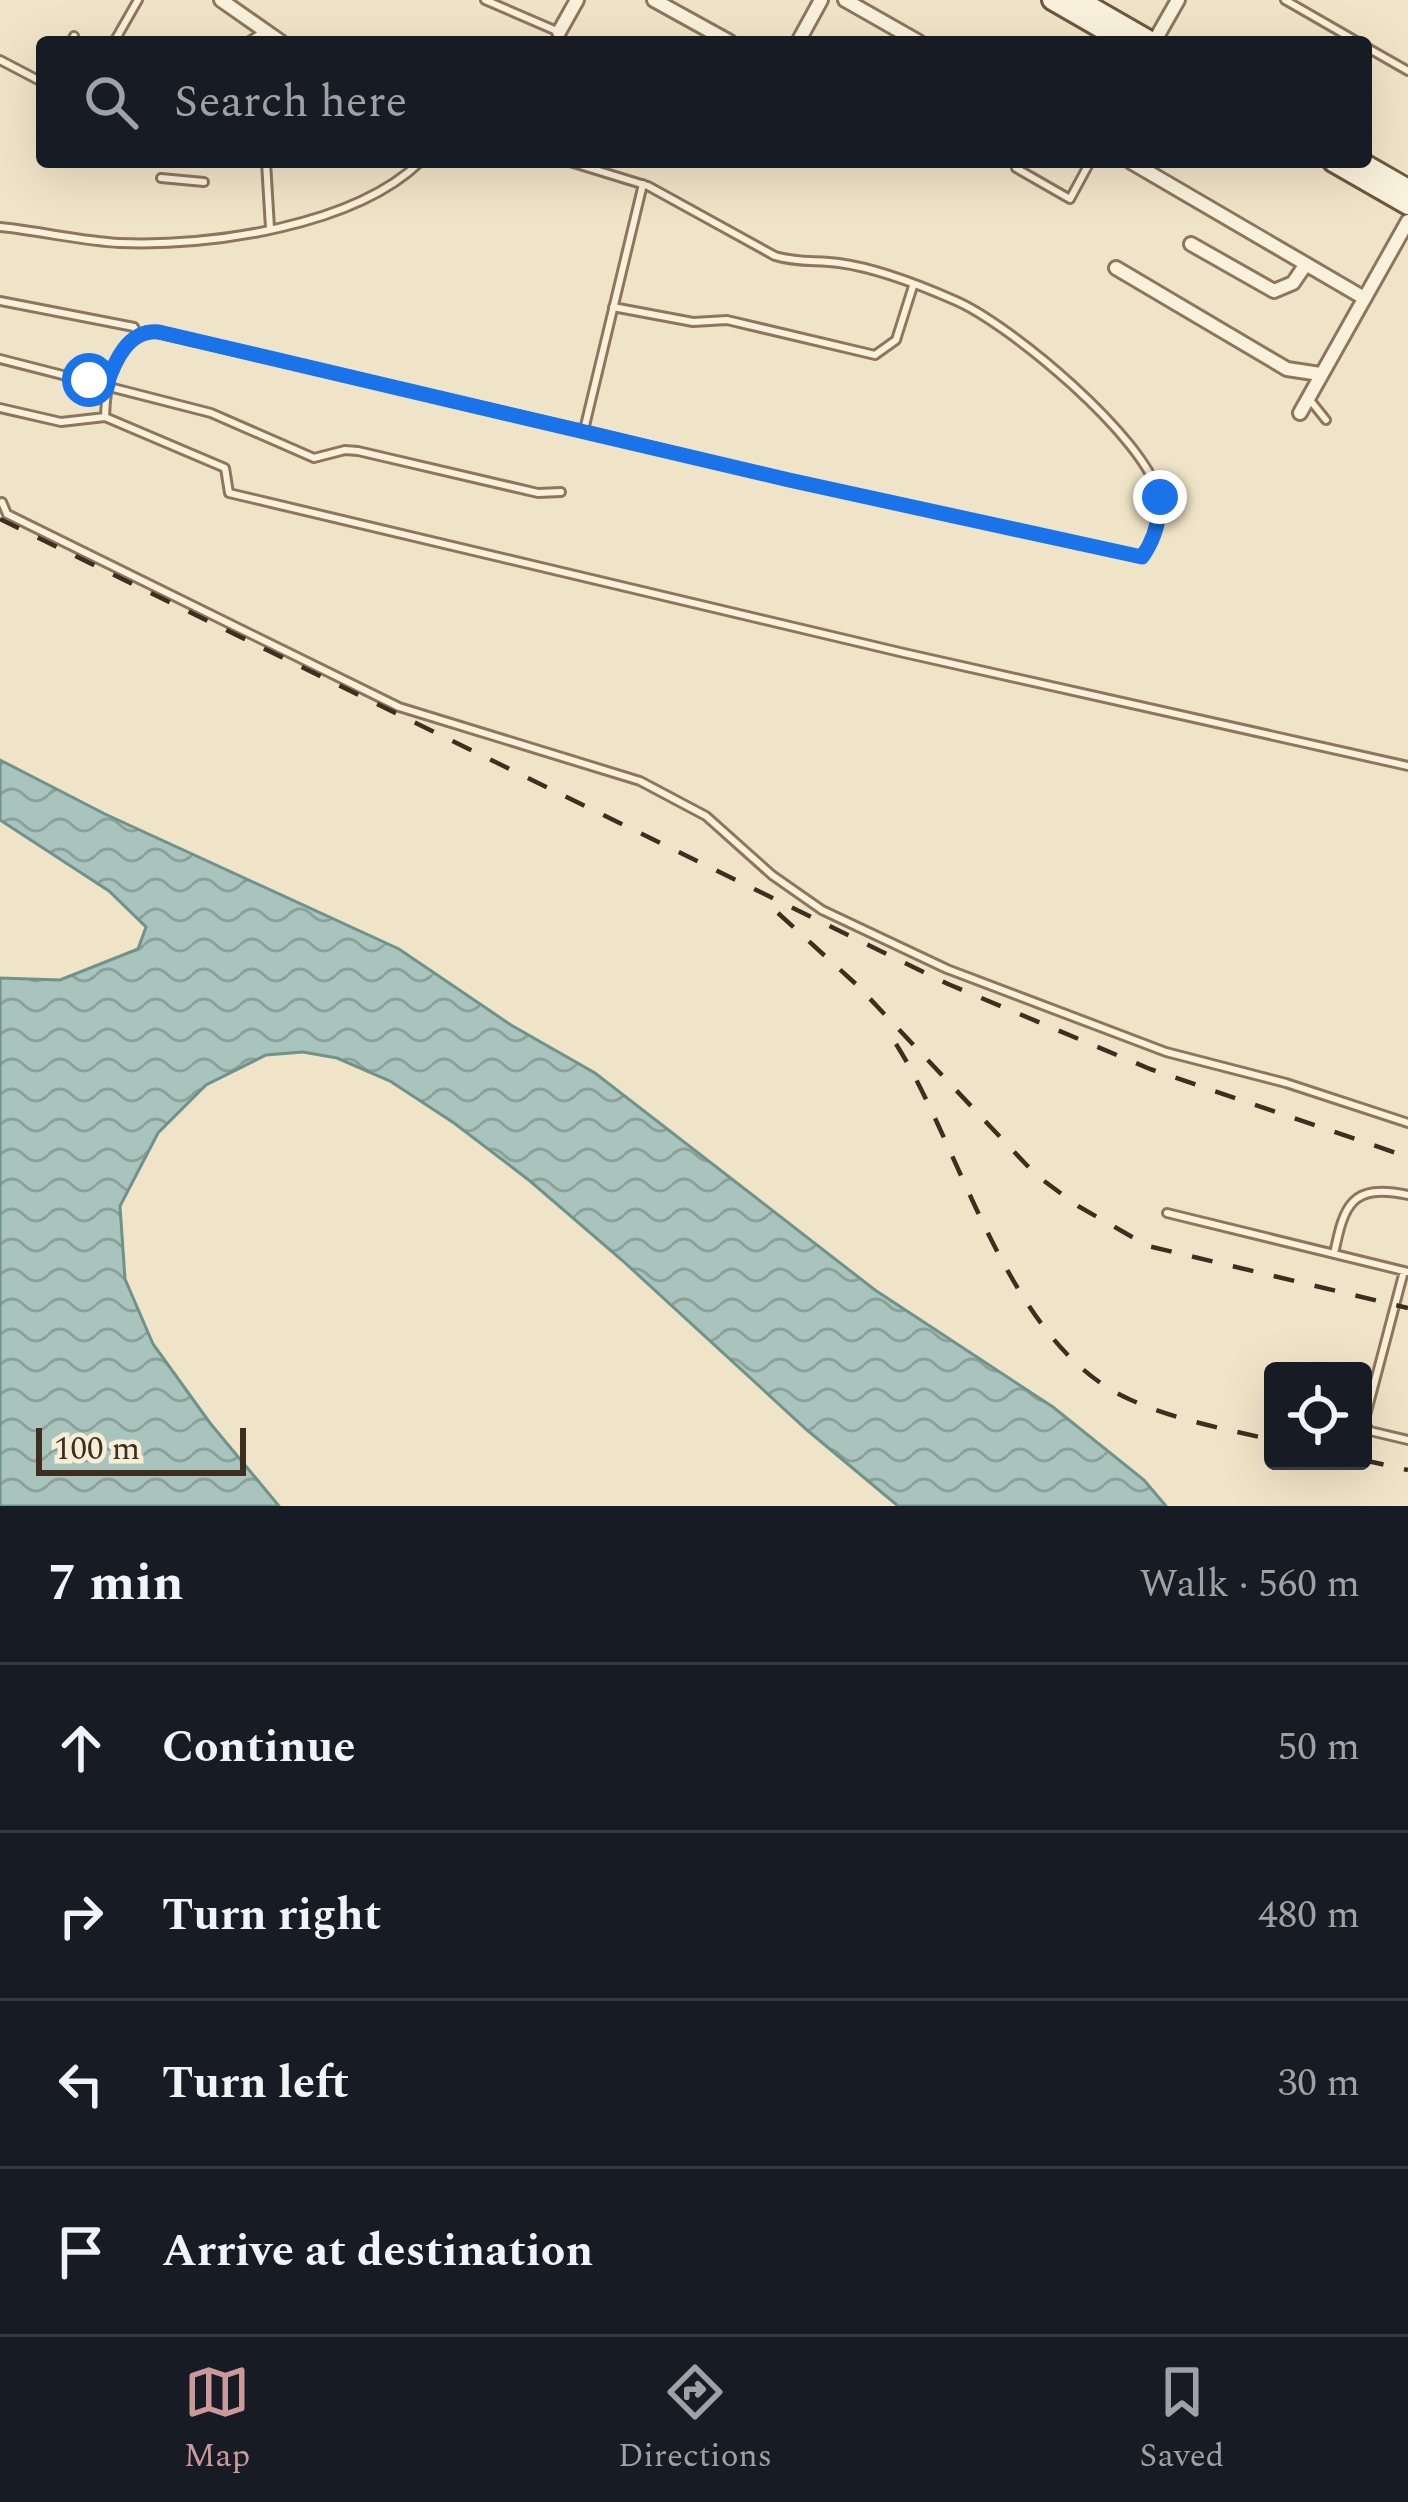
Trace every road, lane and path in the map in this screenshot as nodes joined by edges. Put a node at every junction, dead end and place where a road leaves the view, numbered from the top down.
1 (138, 0) edge
2 (221, 0) edge
3 (249, 0) edge
4 (485, 0) edge
5 (578, 0) edge
6 (654, 0) edge
7 (821, 0) edge
8 (844, 0) edge
9 (1052, 0) edge
10 (1079, 0) edge
11 (1178, 0) edge
12 (1285, 0) edge
13 (242, 14) junction
14 (266, 31) junction
15 (559, 32) joint
16 (117, 36) edge
17 (258, 36) edge
18 (273, 36) edge
19 (719, 36) edge
20 (801, 36) edge
21 (908, 36) edge
22 (1115, 36) edge
23 (1142, 36) edge
24 (1157, 36) edge
25 (1348, 36) edge
26 (1372, 50) edge
27 (0, 60) edge
28 (1408, 71) edge
29 (36, 79) edge
30 (266, 168) edge
31 (412, 168) edge
32 (590, 168) edge
33 (1016, 168) dead end
34 (1087, 168) edge
35 (1141, 168) edge
36 (1344, 168) edge
37 (1371, 168) edge
38 (161, 178) dead end
39 (204, 182) dead end
40 (643, 184) junction
41 (1408, 189) edge
42 (1408, 205) edge
43 (1408, 221) edge
44 (0, 227) edge
45 (270, 228) junction
46 (1191, 244) dead end
47 (1306, 264) junction
48 (1116, 268) dead end
49 (913, 286) junction
50 (1364, 298) junction
51 (0, 302) edge
52 (614, 307) junction
53 (138, 335) junction
54 (0, 359) edge
55 (1320, 374) junction
56 (106, 387) junction
57 (1308, 398) junction
58 (0, 409) edge
59 (1300, 412) dead end
60 (105, 417) junction
61 (1327, 420) dead end
62 (584, 430) junction
63 (561, 492) dead end
64 (2, 502) edge
65 (1408, 766) edge
66 (1408, 1123) edge
67 (1408, 1195) edge
68 (1167, 1213) dead end
69 (1334, 1254) junction
70 (1406, 1271) edge
71 (1408, 1440) edge

1 - 16 lane
2 - 13 street
3 - 13 lane
4 - 15 lane
5 - 15 street
6 - 19 street
7 - 20 street
8 - 21 street
9 - 22 main road
10 - 23 main road
11 - 24 street
12 - 25 lane
13 - 14 street
14 - 17 lane
14 - 18 street
26 - 28 lane
27 - 29 lane
30 - 45 lane
31 - 45 lane
32 - 40 lane
33 - 34 lane
35 - 47 street
36 - 42 main road
37 - 41 main road
38 - 39 lane
40 - 49 lane
40 - 52 lane
43 - 50 street
44 - 45 lane
46 - 47 street
47 - 50 street
48 - 55 street
49 - 52 lane
49 - 62 lane
50 - 55 street
51 - 53 lane
52 - 62 lane
53 - 56 lane
53 - 62 lane
54 - 56 lane
55 - 57 street
56 - 60 lane
56 - 63 lane
57 - 59 street
57 - 61 lane
58 - 60 lane
60 - 65 lane
64 - 66 lane
67 - 69 lane
68 - 69 lane
69 - 70 lane
70 - 71 lane

